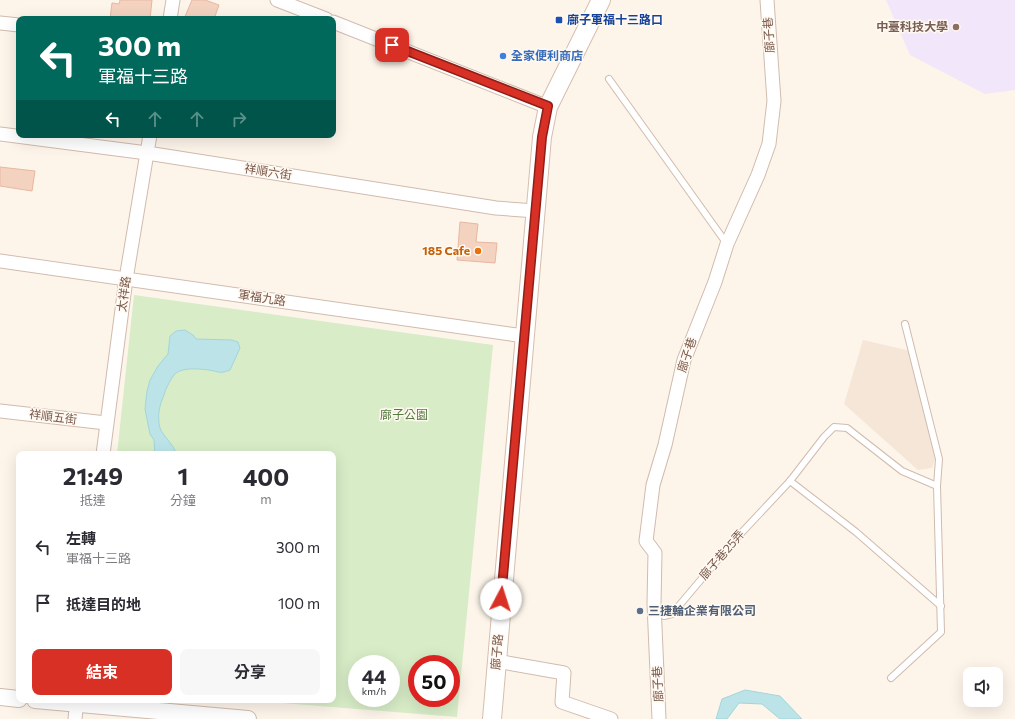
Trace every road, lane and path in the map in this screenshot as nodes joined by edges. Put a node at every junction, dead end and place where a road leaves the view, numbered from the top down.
1 (173, 0) edge
2 (277, 0) edge
3 (588, 0) edge
4 (601, 0) edge
5 (767, 0) edge
6 (291, 2) edge
7 (170, 16) edge
8 (320, 16) edge
9 (0, 23) edge
10 (336, 23) edge
11 (16, 26) edge
12 (609, 79) dead end
13 (542, 104) junction
14 (0, 134) edge
15 (16, 136) edge
16 (31, 138) edge
17 (150, 138) edge
18 (147, 153) junction
19 (530, 211) junction
20 (727, 244) junction
21 (0, 261) edge
22 (126, 279) junction
23 (905, 324) dead end
24 (519, 335) junction
25 (0, 411) edge
26 (106, 423) junction
27 (103, 451) edge
28 (790, 481) junction
29 (937, 486) junction
30 (654, 604) junction
31 (941, 606) junction
32 (496, 661) junction
33 (891, 678) dead end
34 (0, 697) edge
35 (16, 699) edge
36 (53, 703) edge
37 (76, 707) edge
38 (248, 719) edge
39 (480, 719) edge
40 (492, 719) edge
41 (611, 719) edge
42 (660, 719) edge

1 - 7 street
2 - 6 street
3 - 13 main road, 廍子路
4 - 13 main road, 廍子路
5 - 20 street, 廍子巷
6 - 8 street
9 - 11 street
10 - 13 street
12 - 20 lane
13 - 19 main road, 廍子路
14 - 15 street, 祥順六街
16 - 18 street, 祥順六街
17 - 18 street, 太祥路
18 - 19 street, 祥順六街
18 - 22 street, 太祥路
19 - 24 main road, 廍子路
20 - 30 street, 廍子巷
21 - 22 street, 軍福九路
22 - 24 street, 軍福九路
22 - 26 street, 太祥路
23 - 29 lane
24 - 32 main road, 廍子路
24 - 39 main road, 廍子路
25 - 26 street, 祥順五街
26 - 27 street, 太祥路
28 - 29 lane, 廍子巷25弄
28 - 30 lane, 廍子巷25弄
28 - 31 lane
29 - 31 lane
30 - 42 street, 廍子巷
31 - 33 lane
32 - 40 main road, 廍子路
32 - 41 street
34 - 35 street
36 - 37 street
37 - 38 street

